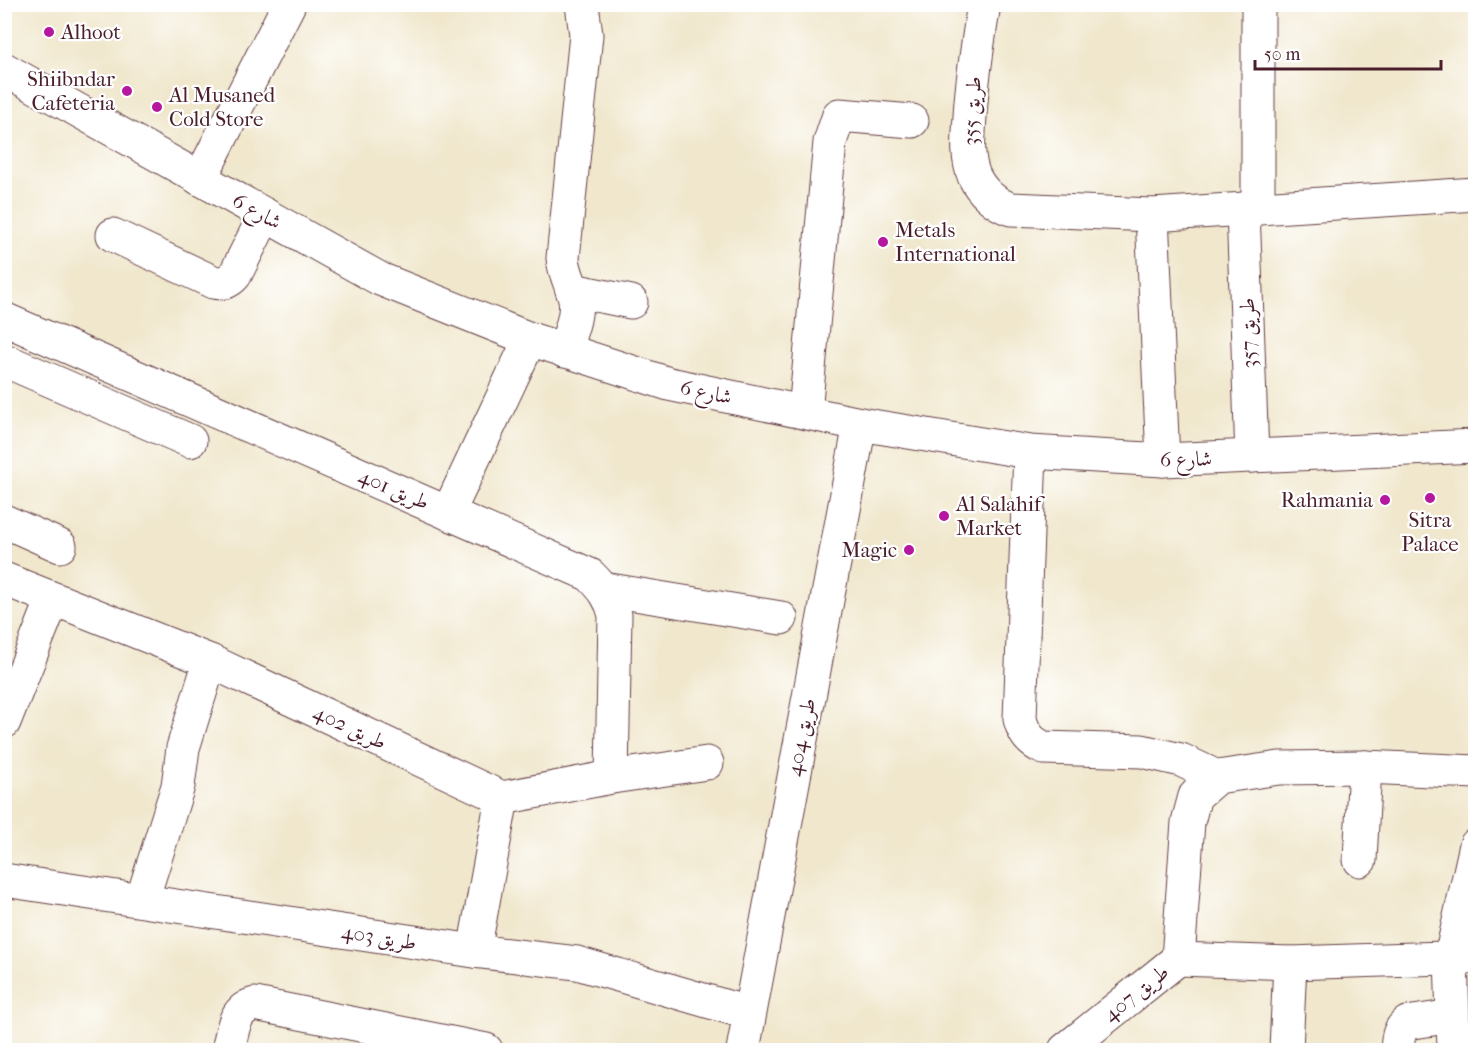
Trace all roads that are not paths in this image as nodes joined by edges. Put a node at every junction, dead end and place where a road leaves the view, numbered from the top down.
1 (289, 4) edge
2 (582, 4) edge
3 (984, 4) edge
4 (1257, 4) edge
5 (4, 69) edge
6 (912, 121) dead end
7 (200, 179) junction
8 (1476, 194) edge
9 (1251, 208) junction
10 (265, 215) junction
11 (1152, 215) junction
12 (113, 235) dead end
13 (572, 291) junction
14 (631, 302) dead end
15 (4, 319) edge
16 (530, 339) junction
17 (52, 341) junction
18 (564, 351) junction
19 (4, 360) edge
20 (39, 375) junction
21 (805, 412) junction
22 (861, 424) junction
23 (190, 441) dead end
24 (1476, 446) edge
25 (1030, 452) junction
26 (1252, 456) junction
27 (1163, 460) junction
28 (448, 513) junction
29 (4, 522) edge
30 (60, 546) dead end
31 (4, 579) edge
32 (604, 589) junction
33 (53, 598) junction
34 (781, 618) dead end
35 (210, 661) junction
36 (4, 722) edge
37 (707, 763) dead end
38 (1365, 767) junction
39 (1476, 772) edge
40 (612, 777) junction
41 (1217, 777) junction
42 (502, 798) junction
43 (1476, 845) edge
44 (1360, 860) dead end
45 (4, 880) edge
46 (142, 900) junction
47 (474, 951) junction
48 (1463, 957) edge
49 (1178, 959) junction
50 (1290, 963) junction
51 (748, 1013) junction
52 (1452, 1016) junction
53 (228, 1050) edge
54 (486, 1050) edge
55 (743, 1050) edge
56 (1065, 1050) edge
57 (1286, 1050) edge
58 (1397, 1050) edge
59 (1454, 1050) edge

1 - 7 street
2 - 13 street
3 - 11 street, طريق 355
4 - 9 street, طريق 357
5 - 7 street, شارع 6
6 - 21 street
7 - 10 street, شارع 6
8 - 9 street
9 - 11 street
9 - 26 street, طريق 357
10 - 12 street
10 - 16 street, شارع 6
11 - 27 street
13 - 14 street
13 - 18 street
15 - 17 street, طريق 401
16 - 18 street, شارع 6
16 - 28 street
17 - 20 street
17 - 28 street, طريق 401
18 - 21 street, شارع 6
19 - 20 street
20 - 23 street
21 - 22 street, شارع 6
22 - 25 street, شارع 6
22 - 51 street, طريق 404
24 - 26 street, شارع 6
25 - 27 street, شارع 6
25 - 41 street
26 - 27 street, شارع 6
28 - 32 street, طريق 401
29 - 30 street
31 - 33 street, طريق 402
32 - 34 street
32 - 40 street
33 - 35 street, طريق 402
33 - 36 street
35 - 42 street, طريق 402
35 - 46 street
37 - 40 street
38 - 39 street
38 - 41 street
38 - 44 street
40 - 42 street
41 - 49 street
42 - 47 street
43 - 48 street
45 - 46 street, طريق 403
46 - 47 street, طريق 403
47 - 51 street, طريق 403
48 - 50 street
48 - 52 street
49 - 50 street
49 - 56 street, طريق 407
50 - 57 street
51 - 55 street, طريق 404
52 - 58 street
52 - 59 street
53 - 54 street

